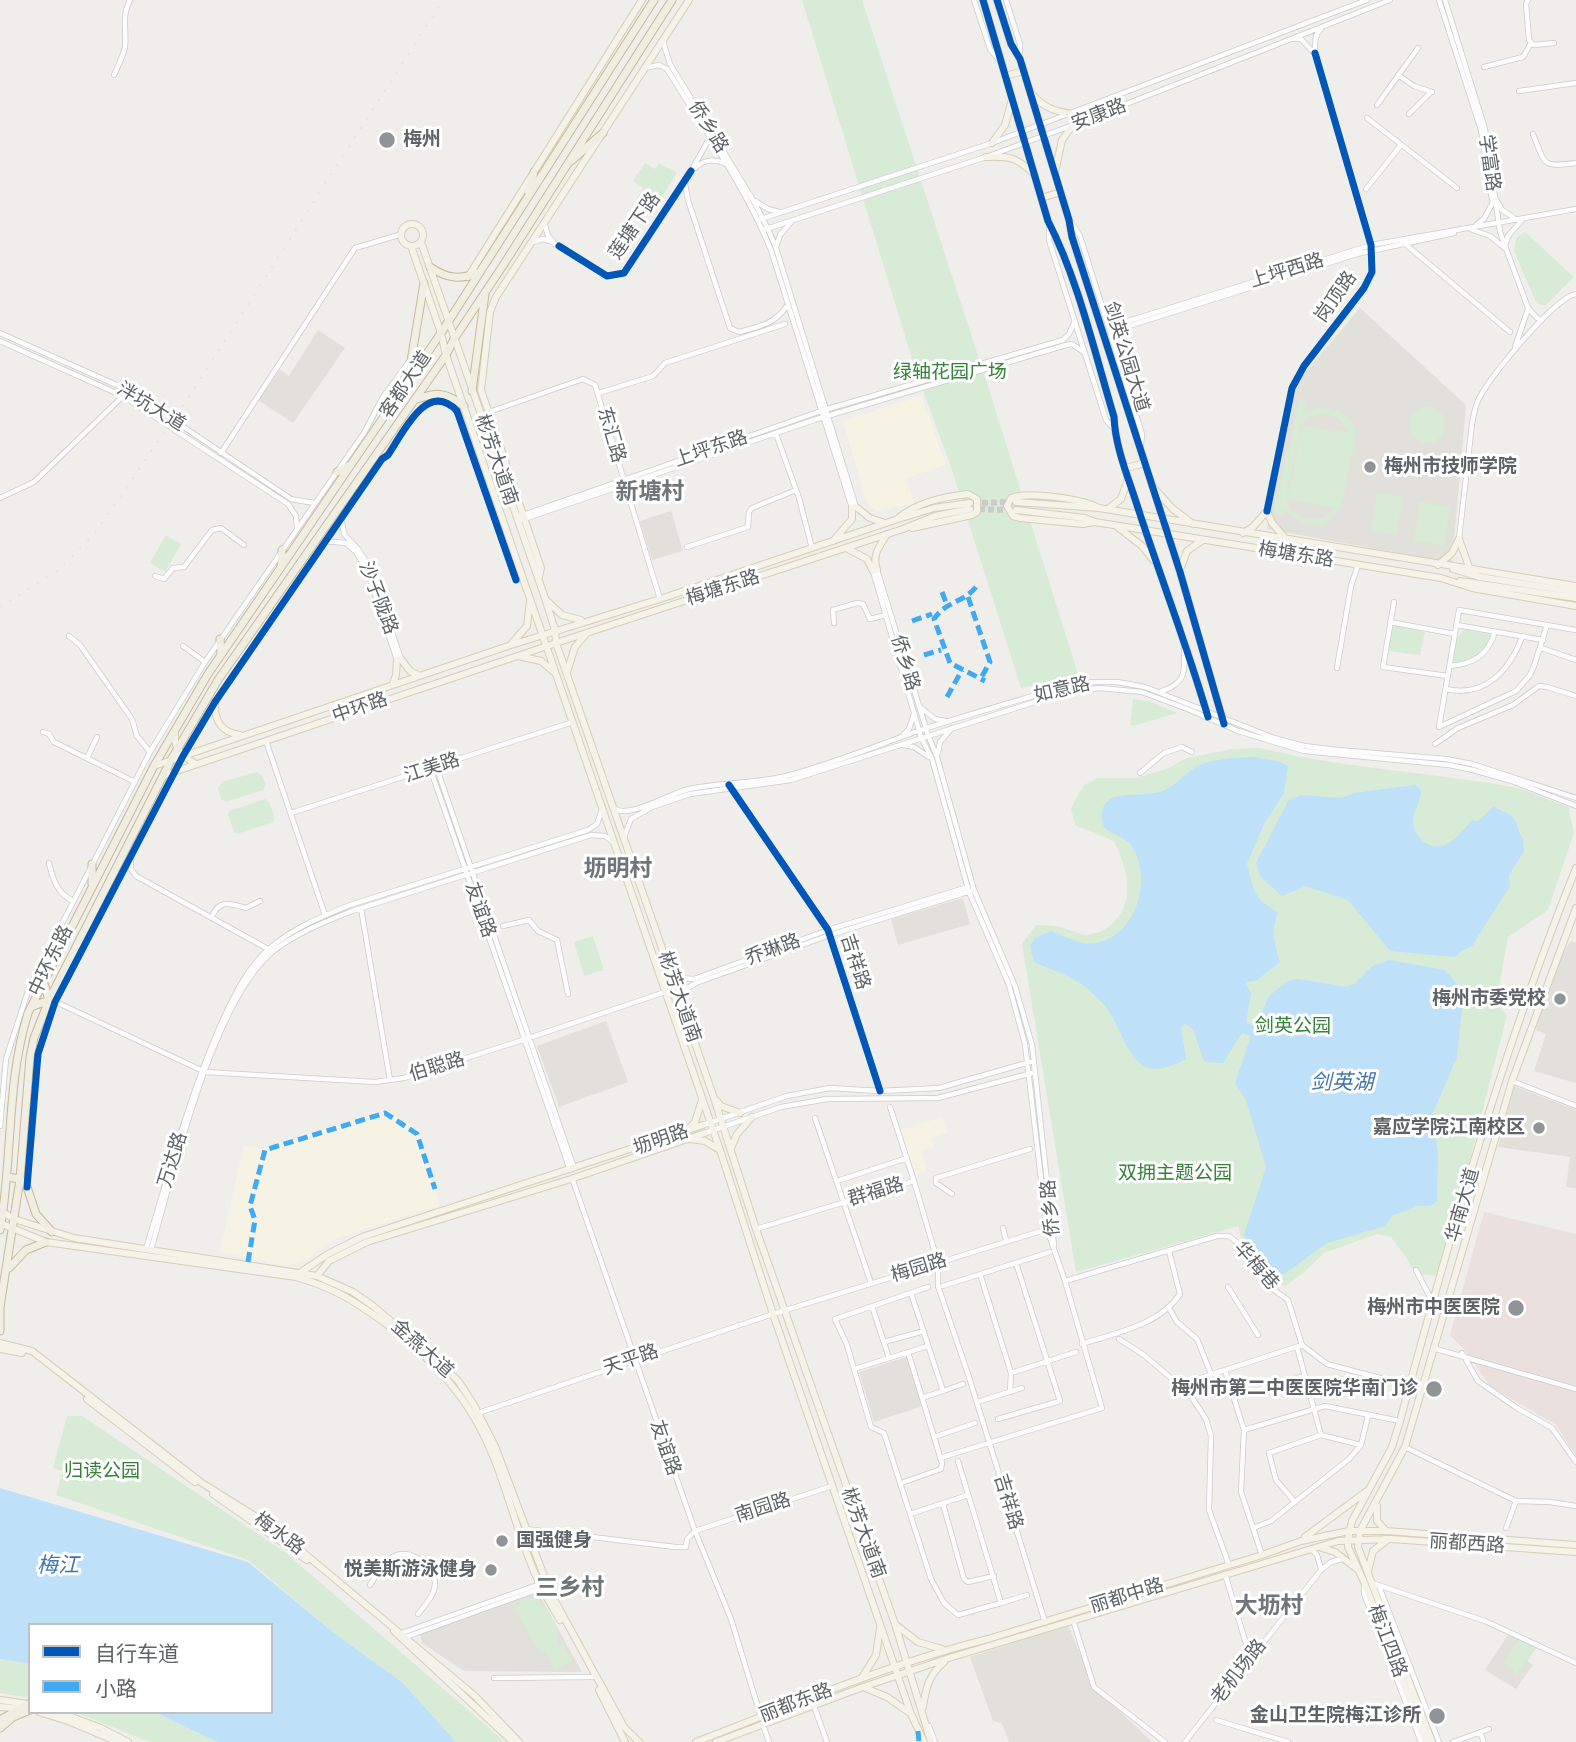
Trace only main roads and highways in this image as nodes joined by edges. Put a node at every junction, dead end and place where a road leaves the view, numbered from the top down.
1 (642, 0) edge
2 (654, 0) edge
3 (672, 0) edge
4 (689, 0) edge
5 (983, 0) edge
6 (997, 0) edge
7 (1024, 71) junction
8 (1005, 76) junction
9 (1029, 90) junction
10 (1012, 101) junction
11 (1072, 114) road end
12 (1073, 125) road end
13 (603, 133) junction
14 (992, 144) road end
15 (986, 157) road end
16 (565, 166) junction
17 (534, 172) junction
18 (1034, 174) junction
19 (1055, 174) junction
20 (1061, 192) junction
21 (1041, 198) junction
22 (525, 202) junction
23 (421, 242) junction
24 (411, 246) junction
25 (491, 255) junction
26 (504, 264) junction
27 (430, 267) junction
28 (481, 272) junction
29 (467, 278) junction
30 (424, 283) junction
31 (485, 292) junction
32 (448, 322) junction
33 (441, 333) junction
34 (454, 339) junction
35 (446, 355) junction
36 (408, 381) junction
37 (472, 391) junction
38 (414, 400) junction
39 (464, 406) junction
40 (390, 410) junction
41 (401, 418) junction
42 (1144, 463) junction
43 (351, 465) junction
44 (1126, 468) junction
45 (337, 472) road end
46 (361, 476) junction
47 (1129, 477) junction
48 (1151, 485) junction
49 (359, 492) road end
50 (1099, 508) junction
51 (1108, 509) junction
52 (1141, 515) junction
53 (521, 518) junction
54 (1162, 519) junction
55 (895, 520) junction
56 (1095, 522) junction
57 (887, 523) junction
58 (1114, 523) junction
59 (1195, 525) junction
60 (903, 529) junction
61 (1145, 529) junction
62 (1167, 533) junction
63 (1242, 533) junction
64 (887, 534) junction
65 (1203, 540) junction
66 (1287, 540) junction
67 (833, 541) junction
68 (846, 548) junction
69 (282, 550) road end
70 (1438, 565) junction
71 (1157, 566) junction
72 (281, 567) junction
73 (1469, 568) junction
74 (1180, 572) junction
75 (1440, 578) junction
76 (1574, 593) edge
77 (531, 597) junction
78 (545, 598) junction
79 (1576, 606) edge
80 (585, 621) junction
81 (555, 631) junction
82 (588, 632) junction
83 (544, 634) junction
84 (220, 639) road end
85 (556, 643) junction
86 (511, 645) junction
87 (547, 645) junction
88 (220, 655) junction
89 (516, 656) junction
90 (557, 674) junction
91 (567, 674) junction
92 (419, 675) junction
93 (393, 684) junction
94 (196, 694) junction
95 (211, 701) junction
96 (1208, 714) road end
97 (1224, 721) road end
98 (176, 726) junction
99 (242, 735) junction
100 (177, 749) junction
101 (183, 756) junction
102 (171, 760) junction
103 (196, 764) junction
104 (155, 766) junction
105 (165, 775) junction
106 (130, 814) junction
107 (141, 820) junction
108 (92, 864) road end
109 (1576, 868) edge
110 (92, 886) junction
111 (1576, 908) edge
112 (43, 980) junction
113 (52, 1001) junction
114 (31, 1007) junction
115 (702, 1098) junction
116 (714, 1098) junction
117 (740, 1113) road end
118 (752, 1117) road end
119 (708, 1128) junction
120 (686, 1135) junction
121 (720, 1150) junction
122 (731, 1150) junction
123 (7, 1153) junction
124 (0, 1168) edge
125 (572, 1173) junction
126 (7, 1177) junction
127 (20, 1178) junction
128 (2, 1211) edge
129 (14, 1219) junction
130 (0, 1226) edge
131 (12, 1230) junction
132 (52, 1232) junction
133 (61, 1234) junction
134 (46, 1242) junction
135 (58, 1244) junction
136 (7, 1271) junction
137 (300, 1272) junction
138 (317, 1276) junction
139 (0, 1306) edge
140 (1430, 1316) junction
141 (1441, 1318) junction
142 (0, 1331) edge
143 (3, 1347) edge
144 (1371, 1488) junction
145 (1379, 1498) junction
146 (1349, 1531) junction
147 (1386, 1531) junction
148 (1359, 1535) junction
149 (1348, 1539) junction
150 (1391, 1539) junction
151 (1301, 1541) junction
152 (1576, 1545) edge
153 (1309, 1549) junction
154 (1576, 1552) edge
155 (1357, 1569) junction
156 (1368, 1571) junction
157 (1372, 1583) junction
158 (881, 1622) junction
159 (895, 1624) junction
160 (402, 1635) junction
161 (947, 1649) junction
162 (923, 1658) junction
163 (949, 1658) junction
164 (908, 1663) junction
165 (925, 1666) junction
166 (896, 1667) junction
167 (910, 1671) junction
168 (899, 1675) junction
169 (862, 1677) junction
170 (863, 1687) junction
171 (0, 1700) edge
172 (0, 1707) edge
173 (28, 1707) edge
174 (28, 1707) edge
175 (19, 1708) junction
176 (28, 1708) edge
177 (923, 1709) junction
178 (45, 1714) edge
179 (64, 1714) edge
180 (911, 1714) junction
181 (0, 1720) edge
182 (762, 1721) junction
183 (0, 1728) edge
184 (632, 1737) junction
185 (118, 1742) edge
186 (128, 1742) edge
187 (513, 1742) edge
188 (519, 1742) edge
189 (625, 1742) edge
190 (639, 1742) edge
191 (696, 1742) edge
192 (716, 1742) edge
193 (921, 1742) edge
194 (933, 1742) edge
195 (1426, 1742) edge
196 (1432, 1742) edge

1 - 17 main road
2 - 22 highway, 客都大道
3 - 16 highway, 客都大道
4 - 13 main road
5 - 8 main road, 剑英公园大道
6 - 7 main road, 剑英公园大道
7 - 8 main road
7 - 9 main road, 剑英公园大道
8 - 10 main road, 剑英公园大道
9 - 11 main road
9 - 19 main road, 剑英公园大道
10 - 14 main road
10 - 18 main road, 剑英公园大道
12 - 19 main road
13 - 16 highway
13 - 53 main road
15 - 18 main road
16 - 26 highway, 客都大道
17 - 22 highway
17 - 29 main road
18 - 21 main road, 剑英公园大道
19 - 20 main road, 剑英公园大道
20 - 21 main road
20 - 42 main road, 剑英公园大道
21 - 44 main road, 剑英公园大道
22 - 25 highway, 客都大道
23 - 24 main road
23 - 24 main road
23 - 27 main road, 彬芳大道南
24 - 30 main road, 彬芳大道南
25 - 26 highway
25 - 28 highway, 客都大道
26 - 31 highway, 客都大道
27 - 29 highway
27 - 32 main road, 彬芳大道南
28 - 29 highway
28 - 32 highway, 客都大道
30 - 33 main road, 彬芳大道南
30 - 36 highway
31 - 34 highway, 客都大道
31 - 37 highway
32 - 33 highway, 客都大道
32 - 34 main road, 彬芳大道南
33 - 35 main road, 彬芳大道南
33 - 36 highway, 客都大道
34 - 35 highway, 客都大道
34 - 37 main road, 彬芳大道南
35 - 38 highway, 客都大道
35 - 39 main road, 彬芳大道南
36 - 40 highway, 客都大道
37 - 53 main road, 彬芳大道南
38 - 39 highway
38 - 41 highway, 客都大道
39 - 77 main road, 彬芳大道南
40 - 41 highway
40 - 43 highway, 客都大道
41 - 46 highway, 客都大道
42 - 44 main road
42 - 48 main road, 剑英公园大道
43 - 45 highway
43 - 72 highway, 客都大道
44 - 47 main road, 剑英公园大道
46 - 49 highway
46 - 95 highway, 客都大道
47 - 51 main road
47 - 52 main road, 剑英公园大道
48 - 54 main road, 剑英公园大道
48 - 59 main road
50 - 51 main road, 梅塘东路
50 - 56 main road, 梅塘东路
50 - 56 main road
51 - 52 main road, 梅塘东路
52 - 54 main road, 梅塘东路
52 - 61 main road, 剑英公园大道
53 - 78 main road, 彬芳大道南
54 - 59 main road, 梅塘东路
54 - 62 main road, 剑英公园大道
55 - 57 main road, 梅塘东路
55 - 60 main road, 梅塘东路
55 - 60 main road
56 - 58 main road, 梅塘东路
57 - 67 main road, 梅塘东路
57 - 67 main road
58 - 61 main road, 梅塘东路
58 - 71 main road
59 - 63 main road, 梅塘东路
60 - 64 main road, 梅塘东路
61 - 62 main road, 梅塘东路
61 - 71 main road, 剑英公园大道
62 - 65 main road, 梅塘东路
62 - 74 main road, 剑英公园大道
63 - 66 main road, 梅塘东路
63 - 66 main road
64 - 68 main road, 梅塘东路
64 - 68 main road
65 - 74 main road
65 - 75 main road, 梅塘东路
66 - 70 main road, 梅塘东路
67 - 80 main road, 梅塘东路
68 - 82 main road, 梅塘东路
69 - 72 highway
70 - 73 main road, 梅塘东路
70 - 73 main road
70 - 76 main road
71 - 96 main road, 剑英公园大道
72 - 88 highway, 客都大道
73 - 76 main road, 梅塘东路
74 - 97 main road, 剑英公园大道
75 - 76 main road
75 - 79 main road, 梅塘东路
77 - 83 main road, 彬芳大道南
77 - 86 main road
78 - 80 main road
78 - 81 main road, 彬芳大道南
80 - 81 main road, 梅塘东路
81 - 83 main road
81 - 85 main road, 彬芳大道南
82 - 85 main road, 梅塘东路
82 - 91 main road
83 - 86 main road, 中环路
83 - 87 main road, 彬芳大道南
84 - 88 highway
85 - 87 main road, 中环路
85 - 91 main road, 彬芳大道南
86 - 92 main road, 中环路
87 - 89 main road, 中环路
87 - 90 main road, 彬芳大道南
88 - 94 highway, 客都大道
89 - 90 main road
89 - 103 main road, 中环路
90 - 115 main road, 彬芳大道南
91 - 116 main road, 彬芳大道南
92 - 93 main road, 中环路
92 - 93 main road
93 - 99 main road, 中环路
94 - 95 highway
94 - 98 highway, 客都大道
95 - 99 main road
95 - 100 highway, 客都大道
98 - 100 main road
98 - 104 highway, 客都大道
99 - 101 main road, 中环路
100 - 101 main road
100 - 102 highway, 客都大道
101 - 102 main road, 中环路
101 - 103 main road
102 - 104 main road, 中环路
102 - 105 highway, 中环东路
103 - 105 main road, 中环路
104 - 106 highway, 中环东路
105 - 107 highway, 中环东路
106 - 107 highway
106 - 110 highway, 中环东路
107 - 113 highway, 中环东路
108 - 110 highway
109 - 140 main road, 华南大道
110 - 112 highway, 中环东路
111 - 141 main road, 华南大道
112 - 113 highway
112 - 114 highway, 中环东路
113 - 114 highway
113 - 127 highway, 中环东路
114 - 123 highway, 中环东路
115 - 119 main road, 彬芳大道南
115 - 120 main road
116 - 117 main road
116 - 122 main road, 彬芳大道南
118 - 122 main road
119 - 120 main road, 坜明路
119 - 121 main road, 彬芳大道南
120 - 121 main road
120 - 125 main road, 坜明路
121 - 158 main road, 彬芳大道南
122 - 159 main road, 彬芳大道南
123 - 124 highway
123 - 126 highway, 中环东路
125 - 137 main road, 坜明路
125 - 138 main road, 坜明路
126 - 127 highway
126 - 128 highway, 中环东路
127 - 129 highway, 中环东路
127 - 132 highway
128 - 129 main road, 金燕大道
128 - 130 highway, 中环东路
129 - 131 highway, 中环东路
129 - 132 main road, 金燕大道
130 - 131 main road, 金燕大道
131 - 134 main road, 金燕大道
131 - 136 highway
132 - 133 main road, 金燕大道
133 - 135 main road
133 - 137 main road, 金燕大道
134 - 135 main road, 金燕大道
134 - 136 highway
135 - 189 main road, 金燕大道
136 - 139 highway
137 - 138 main road, 金燕大道
138 - 184 main road, 金燕大道
139 - 142 highway
140 - 141 main road
140 - 144 main road, 华南大道
141 - 145 main road, 华南大道
143 - 160 main road, 梅水路
144 - 146 main road, 华南大道
144 - 151 main road
145 - 147 main road
145 - 148 main road, 华南大道
146 - 148 main road, 丽都中路
146 - 149 main road, 华南大道
146 - 151 main road, 丽都中路
147 - 148 main road, 丽都西路
147 - 152 main road, 丽都西路
148 - 149 main road, 丽都中路
148 - 150 main road, 丽都西路
148 - 156 main road, 梅江四路
149 - 153 main road, 丽都中路
149 - 155 main road, 梅江四路
150 - 154 main road, 丽都西路
150 - 156 main road
151 - 161 main road, 丽都中路
153 - 155 main road
153 - 163 main road, 丽都中路
155 - 157 main road, 梅江四路
156 - 157 main road, 梅江四路
157 - 195 main road, 梅江四路
157 - 196 main road, 梅江四路
158 - 166 main road, 彬芳大道南
158 - 169 main road
159 - 161 main road
159 - 164 main road, 彬芳大道南
160 - 187 main road, 梅水路
160 - 188 main road, 梅水路
161 - 162 main road, 丽都中路
162 - 164 main road, 丽都中路
162 - 165 main road
163 - 165 main road, 丽都中路
163 - 177 main road
164 - 166 main road, 丽都中路
164 - 167 main road, 彬芳大道南
165 - 167 main road, 丽都中路
166 - 168 main road, 彬芳大道南
166 - 169 main road, 丽都东路
167 - 168 main road, 丽都中路
167 - 177 main road, 彬芳大道南
168 - 170 main road, 丽都东路
168 - 180 main road, 彬芳大道南
169 - 182 main road, 丽都东路
170 - 180 main road
170 - 182 main road, 丽都东路
171 - 173 main road
172 - 175 main road
174 - 175 highway
175 - 181 highway
176 - 183 highway
177 - 194 main road
178 - 185 main road
179 - 186 main road
180 - 193 main road, 彬芳大道南
182 - 191 main road, 丽都东路
182 - 192 main road, 丽都东路
184 - 189 main road
184 - 190 main road, 金燕大道

